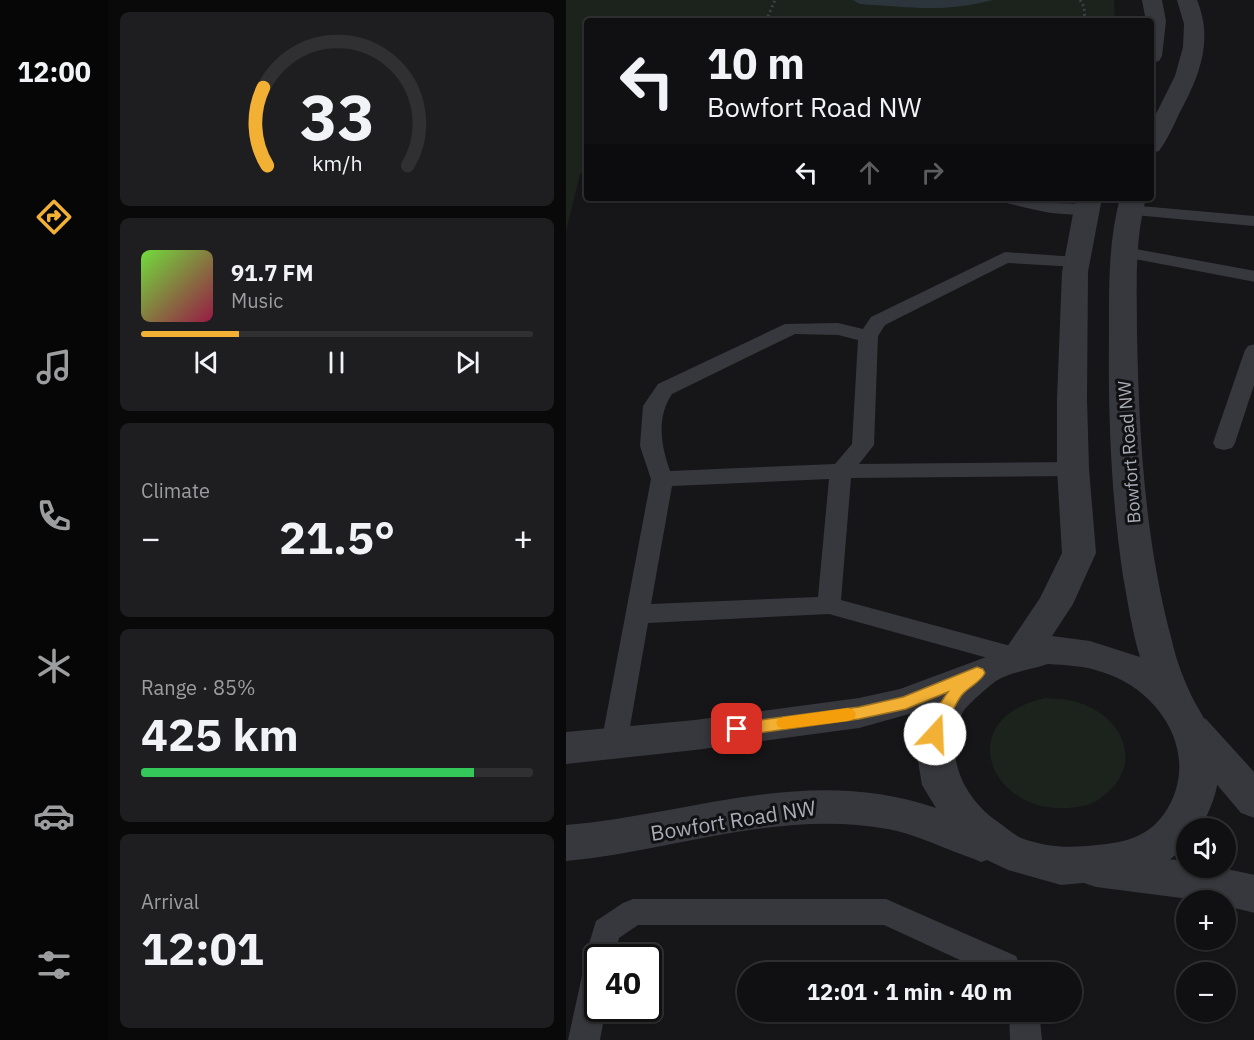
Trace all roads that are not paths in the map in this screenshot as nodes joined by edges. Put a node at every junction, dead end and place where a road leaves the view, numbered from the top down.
1 (1152, 0) edge
2 (1187, 0) edge
3 (1154, 35) edge
4 (1154, 140) edge
5 (1022, 201) edge
6 (1087, 203) edge
7 (1131, 204) edge
8 (1254, 221) edge
9 (1125, 252) junction
10 (1077, 262) junction
11 (1254, 277) edge
12 (868, 336) junction
13 (1254, 350) edge
14 (1224, 443) dead end
15 (1073, 469) junction
16 (841, 471) junction
17 (662, 479) junction
18 (829, 605) junction
19 (639, 614) junction
20 (1017, 656) junction
21 (977, 673) junction
22 (1184, 716) junction
23 (614, 744) junction
24 (566, 748) edge
25 (1254, 801) edge
26 (566, 843) edge
27 (1003, 850) junction
28 (1085, 868) junction
29 (1254, 894) edge
30 (603, 944) edge
31 (996, 962) edge
32 (588, 1022) edge
33 (1025, 1022) edge
34 (584, 1040) edge
35 (1026, 1040) edge

1 - 3 street
2 - 4 street
5 - 6 lane
6 - 10 street
7 - 8 lane
7 - 9 street, Bowfort Road NW
9 - 11 lane
9 - 22 street, Bowfort Road NW
10 - 12 lane
10 - 15 street
12 - 16 lane
12 - 17 lane
13 - 14 lane
15 - 16 lane
15 - 20 street
16 - 17 lane
16 - 18 lane
17 - 19 lane
18 - 19 lane
18 - 20 lane
19 - 23 lane
20 - 21 street
20 - 22 street
21 - 23 street
21 - 27 street
22 - 25 street, Bowfort Road NW
22 - 28 street
23 - 24 street
26 - 27 street, Bowfort Road NW
27 - 28 street
28 - 29 street
30 - 31 lane
32 - 34 lane
33 - 35 lane

